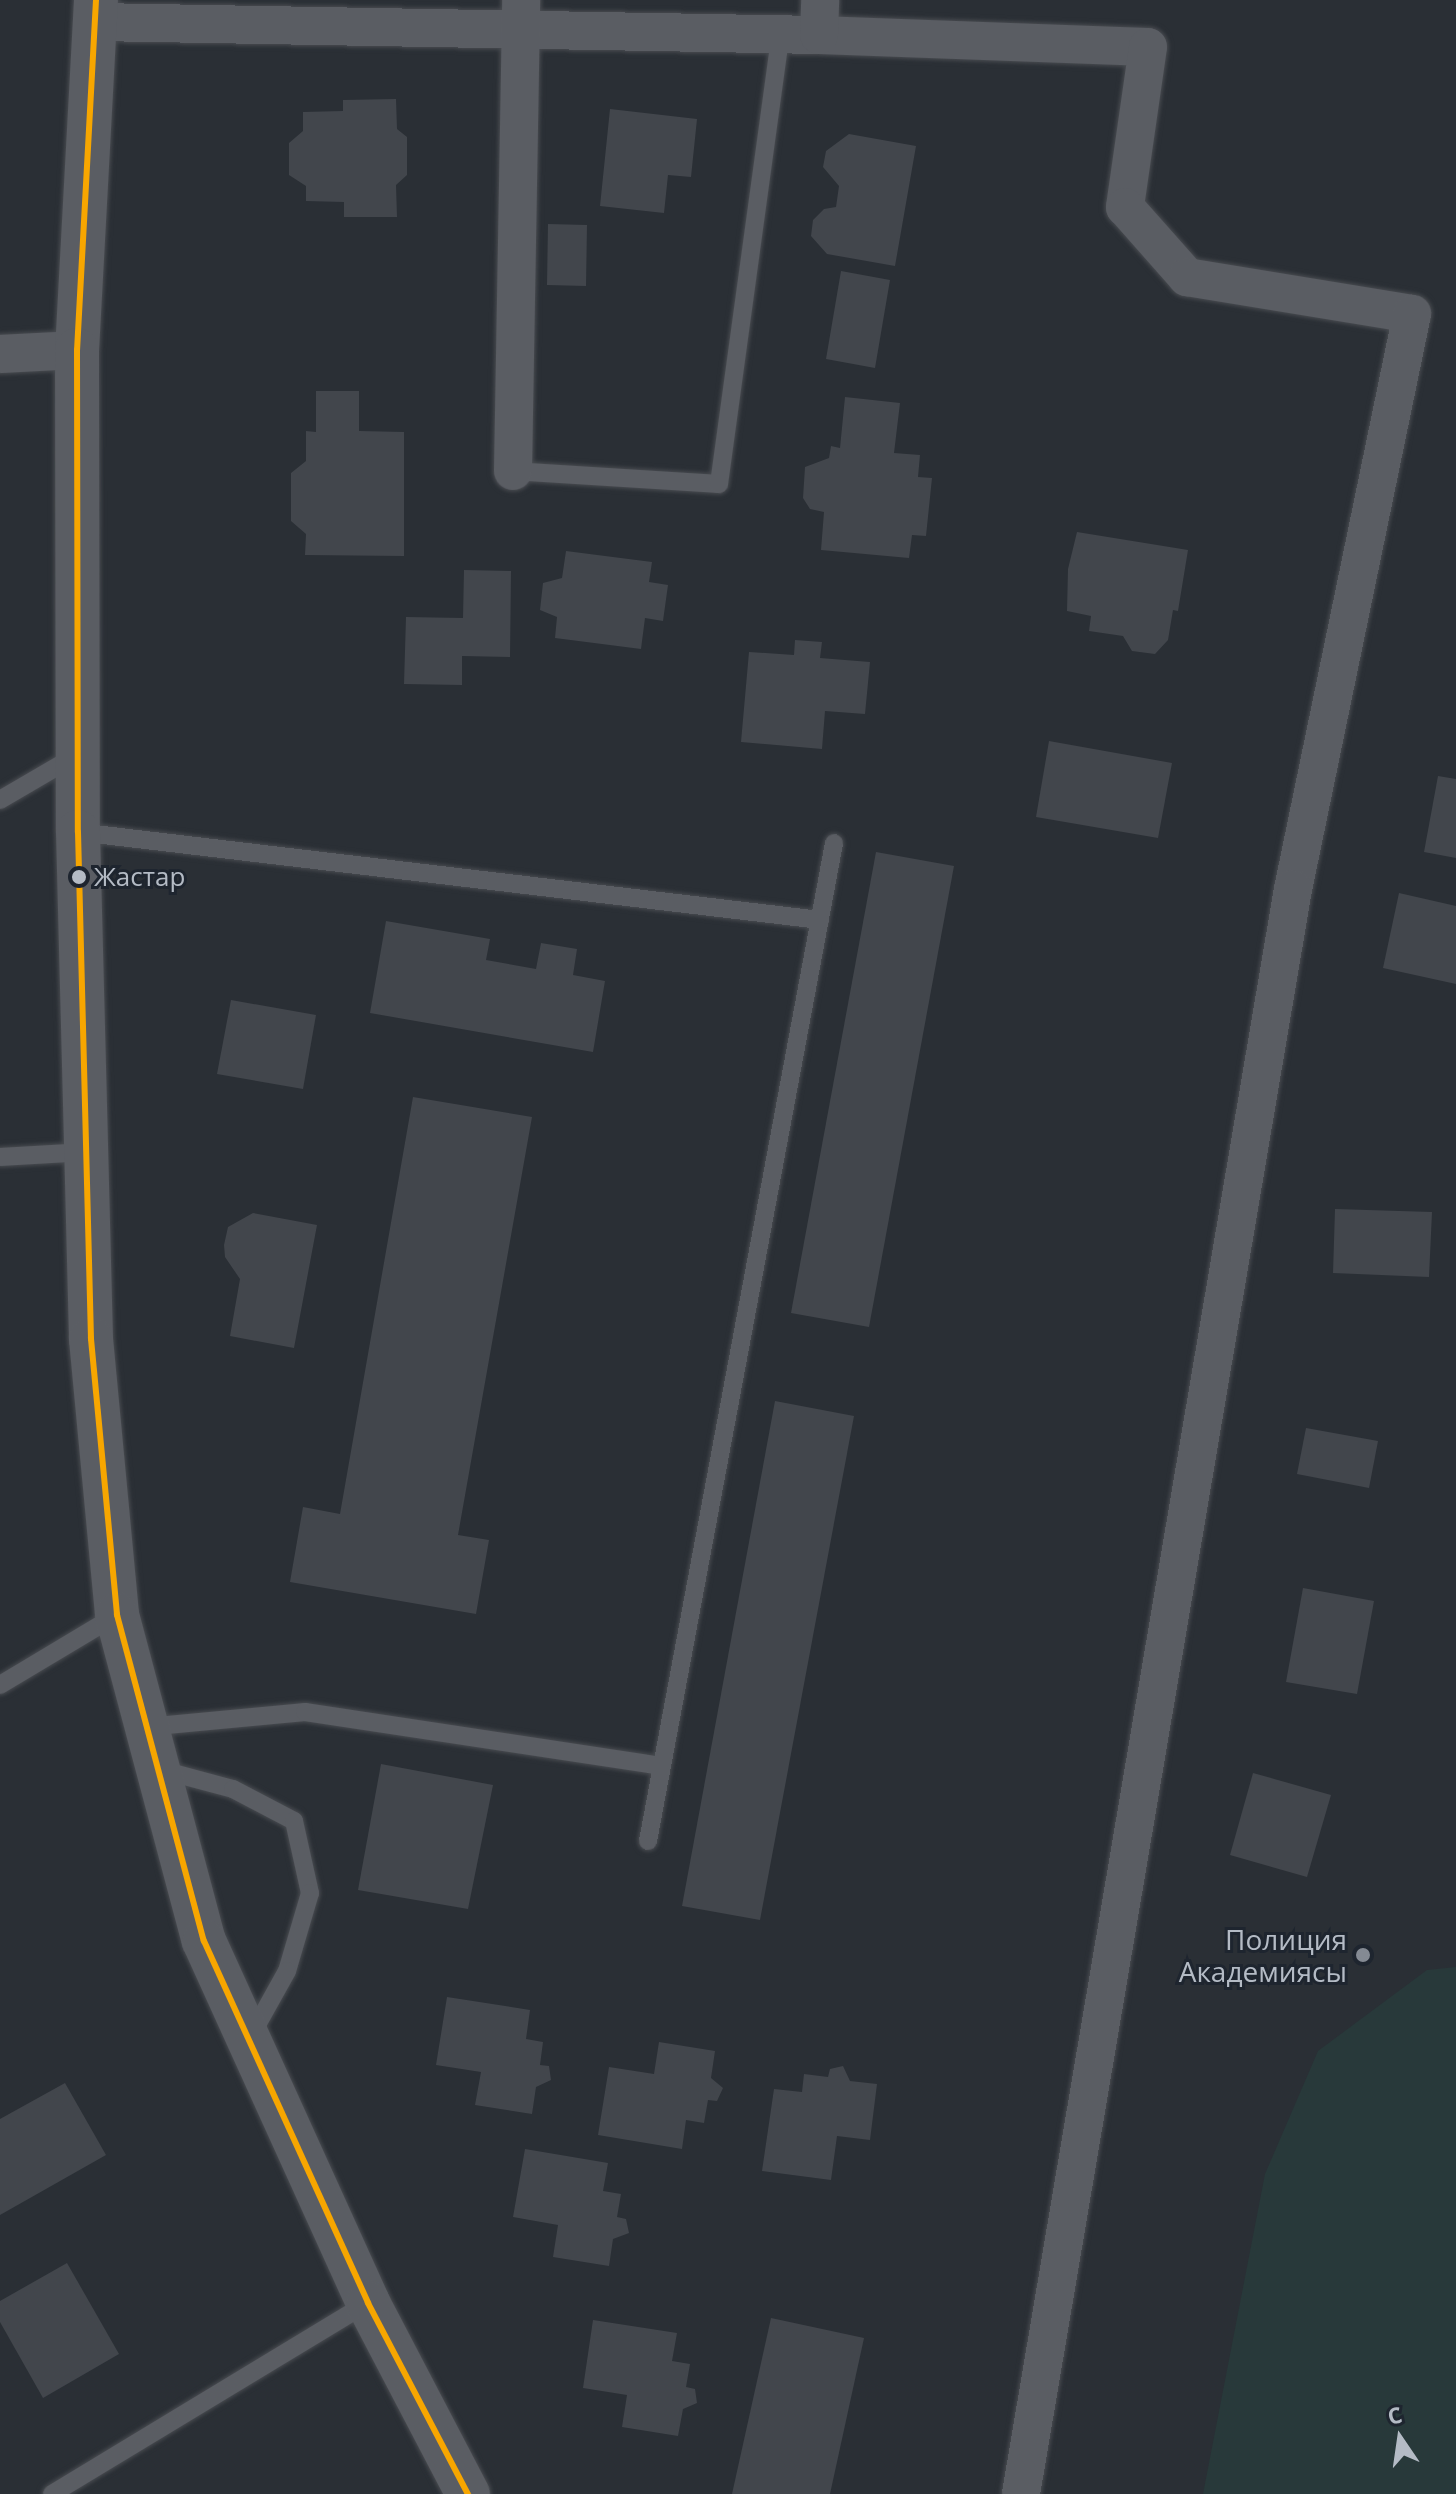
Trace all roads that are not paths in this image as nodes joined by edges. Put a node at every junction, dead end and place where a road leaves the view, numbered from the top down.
1 (96, 11) edge
2 (521, 15) edge
3 (819, 17) edge
4 (781, 34) junction
5 (77, 350) junction
6 (0, 354) edge
7 (513, 471) joint
8 (79, 754) junction
9 (0, 800) edge
10 (78, 832) junction
11 (834, 843) dead end
12 (820, 920) junction
13 (86, 1152) junction
14 (0, 1157) edge
15 (117, 1615) junction
16 (0, 1685) edge
17 (143, 1728) junction
18 (661, 1766) junction
19 (155, 1769) junction
20 (648, 1841) dead end
21 (249, 2040) junction
22 (368, 2303) junction
23 (52, 2494) edge
24 (468, 2494) edge
25 (1021, 2494) edge

1 - 2 street
1 - 5 street
2 - 4 street
2 - 7 street
3 - 4 street
3 - 25 street
4 - 7 lane
5 - 6 street
5 - 8 street
8 - 9 lane
8 - 10 street
10 - 12 lane
10 - 13 street
11 - 12 lane
12 - 18 lane
13 - 14 lane
13 - 15 street
15 - 16 lane
15 - 17 street
17 - 18 lane
17 - 19 street
18 - 20 lane
19 - 21 street
19 - 21 lane
21 - 22 street
22 - 23 lane
22 - 24 street

